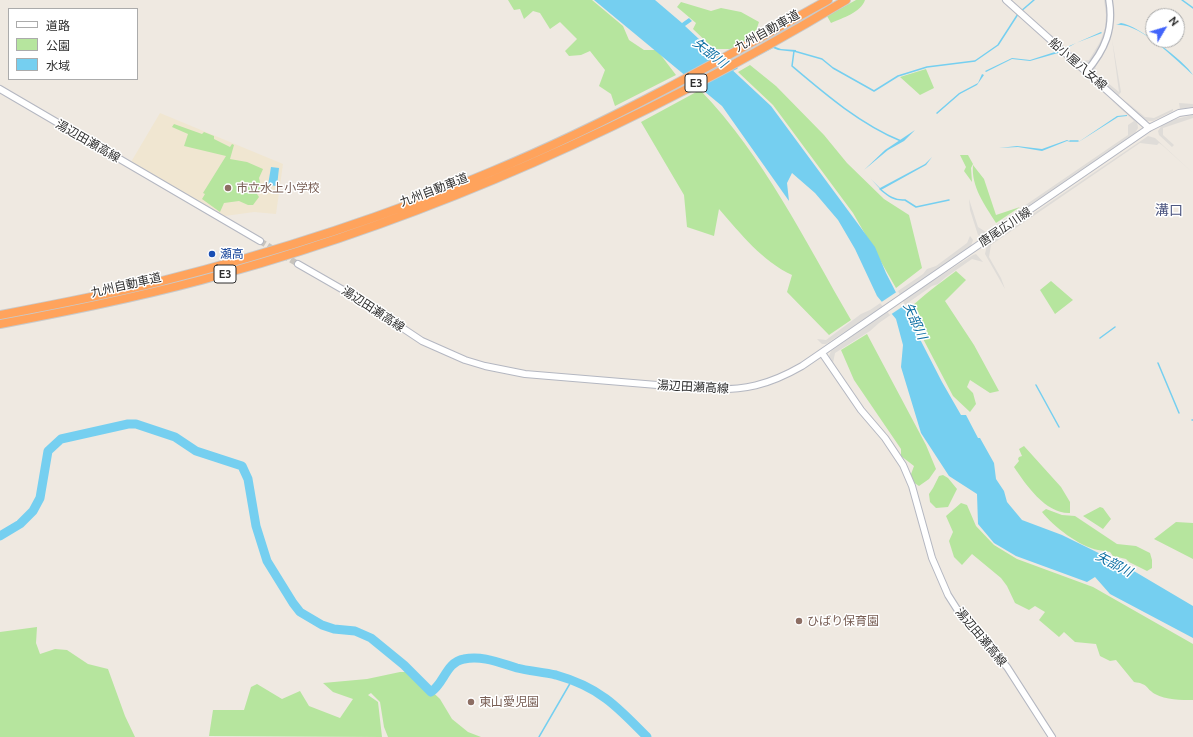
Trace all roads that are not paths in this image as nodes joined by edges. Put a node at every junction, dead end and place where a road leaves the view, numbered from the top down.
1 (828, 0) edge
2 (846, 0) edge
3 (1006, 0) edge
4 (1109, 0) edge
5 (1086, 72) junction
6 (0, 89) edge
7 (1193, 111) edge
8 (1149, 128) junction
9 (496, 175) junction
10 (260, 241) tunnel mouth
11 (298, 264) tunnel mouth
12 (110, 298) junction
13 (0, 315) edge
14 (0, 324) edge
15 (822, 353) junction
16 (1052, 737) edge

1 - 9 highway, 九州自動車道 / E3
2 - 9 highway, 九州自動車道 / E3
3 - 5 main road, 船小屋八女線
4 - 5 street
5 - 8 main road, 船小屋八女線
6 - 10 main road, 湯辺田瀬高線
7 - 8 main road, 唐尾広川線
8 - 15 main road, 唐尾広川線
9 - 12 highway, 九州自動車道 / E3
9 - 12 highway, 九州自動車道 / E3
11 - 15 main road, 湯辺田瀬高線
12 - 13 highway, 九州自動車道 / E3
12 - 14 highway, 九州自動車道 / E3
15 - 16 main road, 湯辺田瀬高線

